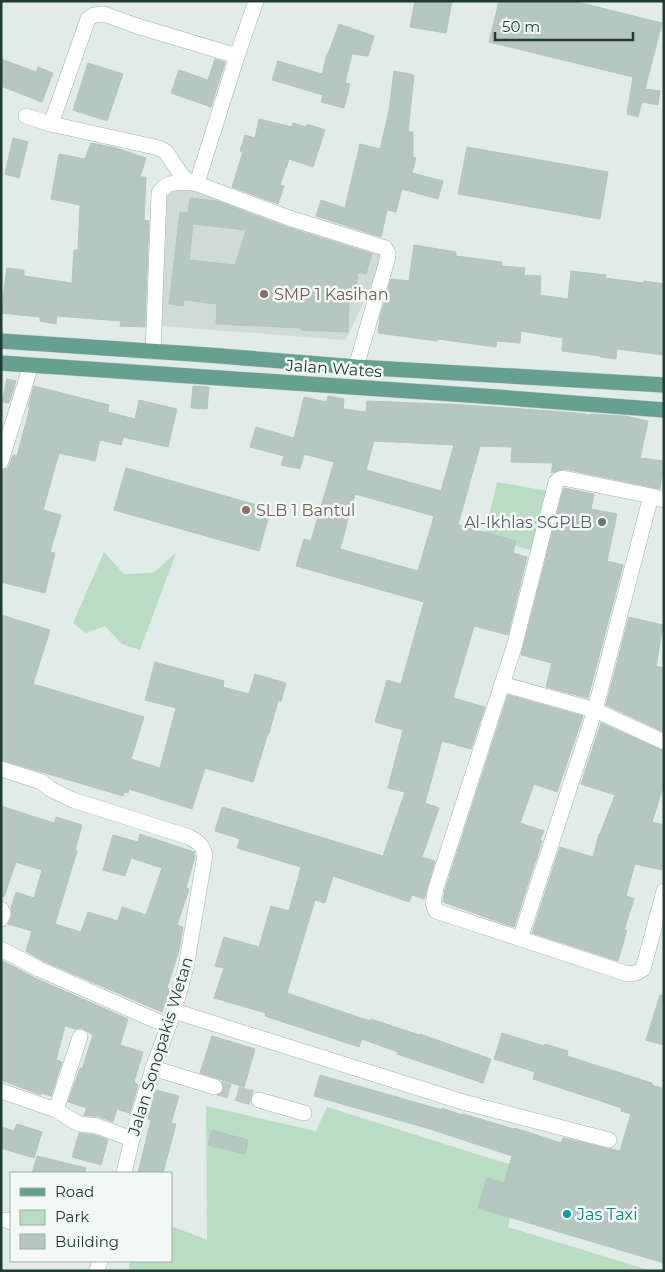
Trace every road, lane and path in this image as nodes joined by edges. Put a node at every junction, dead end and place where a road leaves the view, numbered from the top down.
1 (256, 1) edge
2 (237, 56) junction
3 (26, 116) dead end
4 (51, 124) junction
5 (198, 183) junction
6 (1, 341) edge
7 (153, 352) junction
8 (1, 363) edge
9 (31, 365) junction
10 (356, 367) junction
11 (664, 385) edge
12 (664, 410) edge
13 (1, 461) edge
14 (657, 498) edge
15 (502, 684) junction
16 (595, 710) junction
17 (664, 742) edge
18 (1, 769) edge
19 (664, 891) edge
20 (1, 909) edge
21 (1, 919) edge
22 (520, 939) junction
23 (1, 949) edge
24 (174, 1011) junction
25 (168, 1026) junction
26 (80, 1037) dead end
27 (153, 1068) junction
28 (215, 1087) tunnel mouth
29 (1, 1090) edge
30 (258, 1100) tunnel mouth
31 (56, 1110) junction
32 (304, 1113) dead end
33 (132, 1139) junction
34 (609, 1140) dead end
35 (124, 1172) edge

1 - 2 street
2 - 4 street
2 - 5 street
3 - 4 street
4 - 5 street
5 - 7 street
5 - 10 street
6 - 7 main road, Jalan Wates
7 - 10 main road, Jalan Wates
8 - 9 main road, Jalan Wates
9 - 12 main road, Jalan Wates
9 - 13 street
10 - 11 main road, Jalan Wates
14 - 15 street
14 - 16 street
15 - 16 street
15 - 22 street
16 - 17 street
16 - 22 street
18 - 24 street, Jalan Sonopakis Wetan
19 - 22 street
20 - 21 street
23 - 25 street
24 - 25 street, Jalan Sonopakis Wetan
24 - 34 street
25 - 27 street, Jalan Sonopakis Wetan
26 - 31 street
27 - 28 street
27 - 33 street, Jalan Sonopakis Wetan
29 - 31 street
30 - 32 street
31 - 33 street
33 - 35 street, Jalan Sonopakis Wetan

